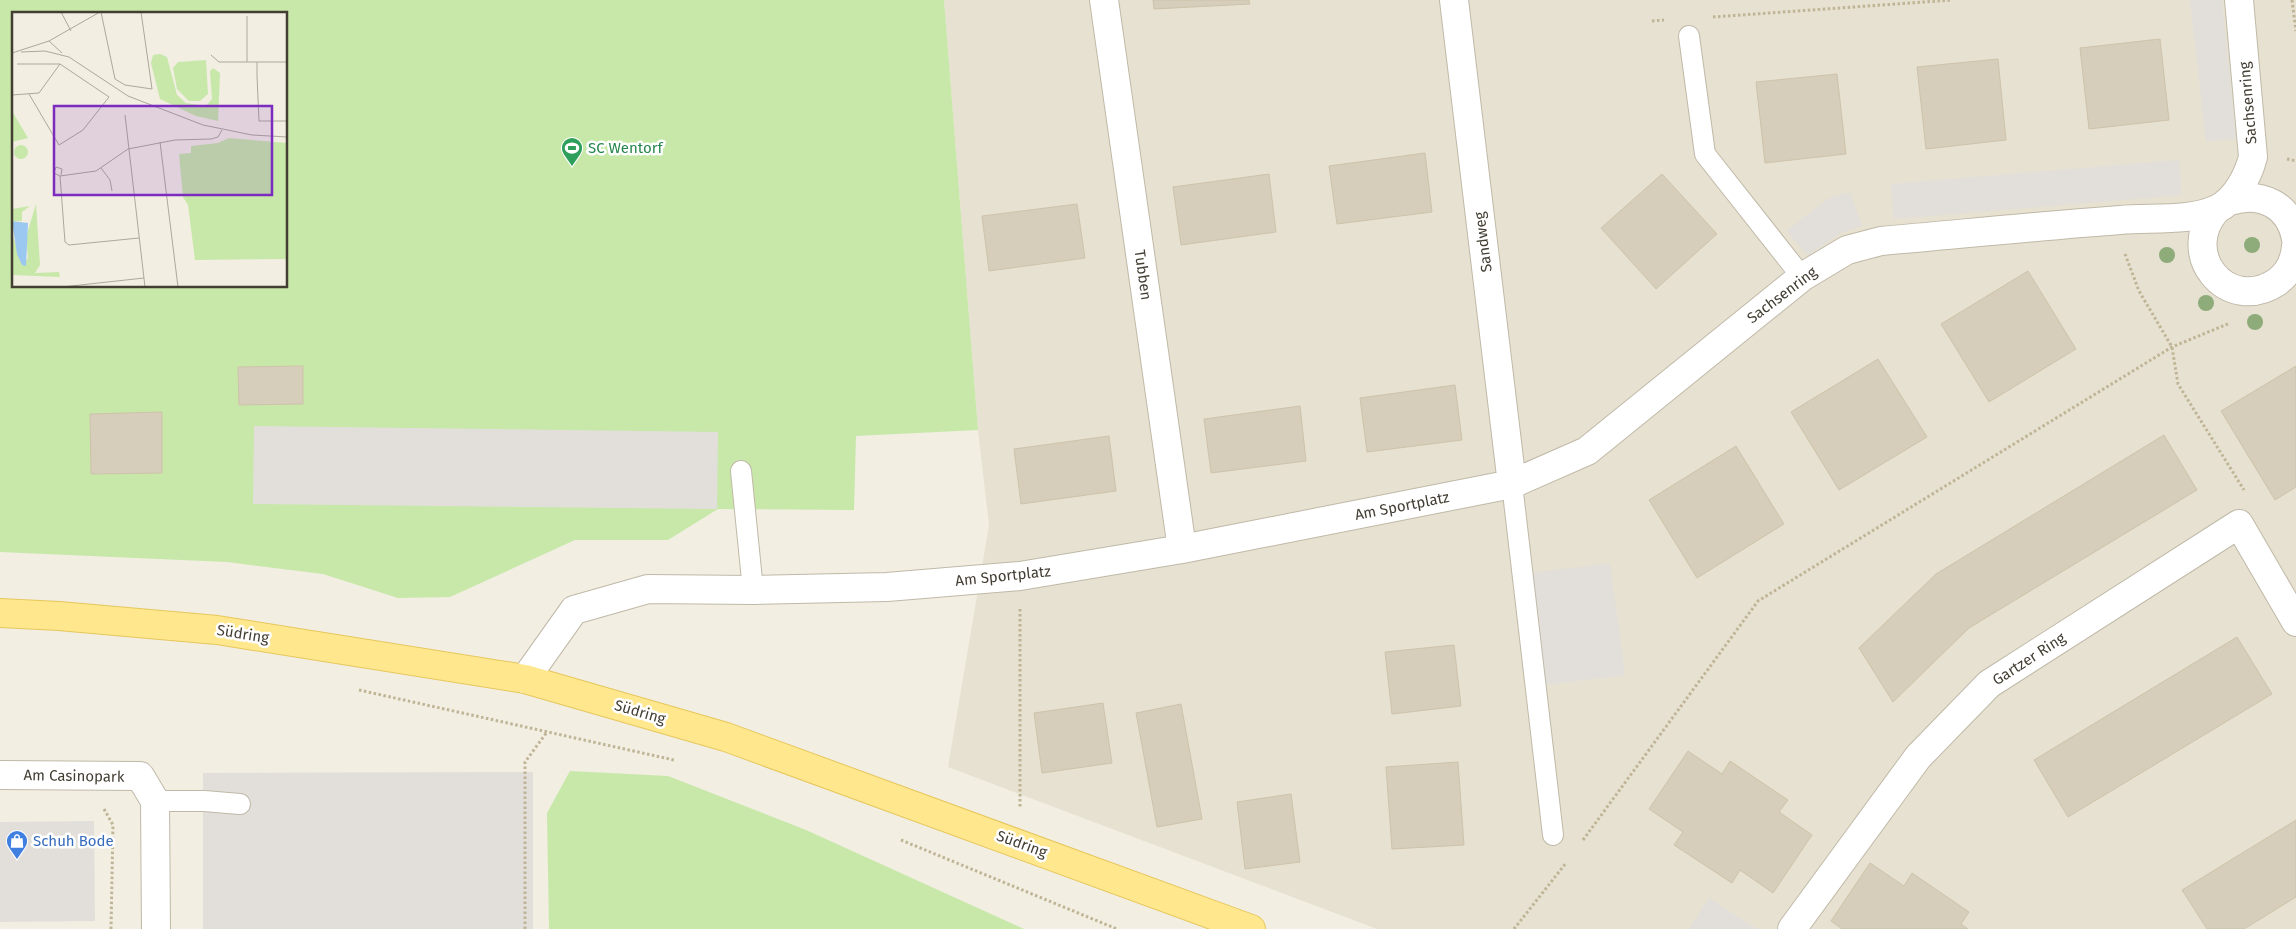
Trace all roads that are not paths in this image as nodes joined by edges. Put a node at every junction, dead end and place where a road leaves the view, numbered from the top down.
1 (1104, 0) edge
2 (1454, 0) edge
3 (2239, 0) edge
4 (1689, 36) dead end
5 (2223, 205) junction
6 (2296, 239) edge
7 (2296, 246) edge
8 (1802, 277) junction
9 (741, 471) dead end
10 (1512, 484) junction
11 (1182, 549) junction
12 (753, 590) junction
13 (0, 613) edge
14 (2296, 622) edge
15 (525, 679) junction
16 (0, 775) edge
17 (155, 801) junction
18 (240, 804) dead end
19 (1553, 835) dead end
20 (156, 929) edge
21 (1251, 929) edge
22 (1792, 929) edge

1 - 11 street, Tubben
2 - 10 street, Sandweg
3 - 5 street, Sachsenring
4 - 8 lane
5 - 6 street, Sachsenring
5 - 7 street, Sachsenring
5 - 8 street, Sachsenring
8 - 10 street, Sachsenring
9 - 12 lane
10 - 11 street, Am Sportplatz
10 - 19 lane
11 - 12 street, Am Sportplatz
12 - 15 street, Am Sportplatz
13 - 15 main road, Südring
14 - 22 street, Gartzer Ring
15 - 21 main road, Südring
16 - 17 street, Am Casinopark
17 - 18 lane
17 - 20 street

